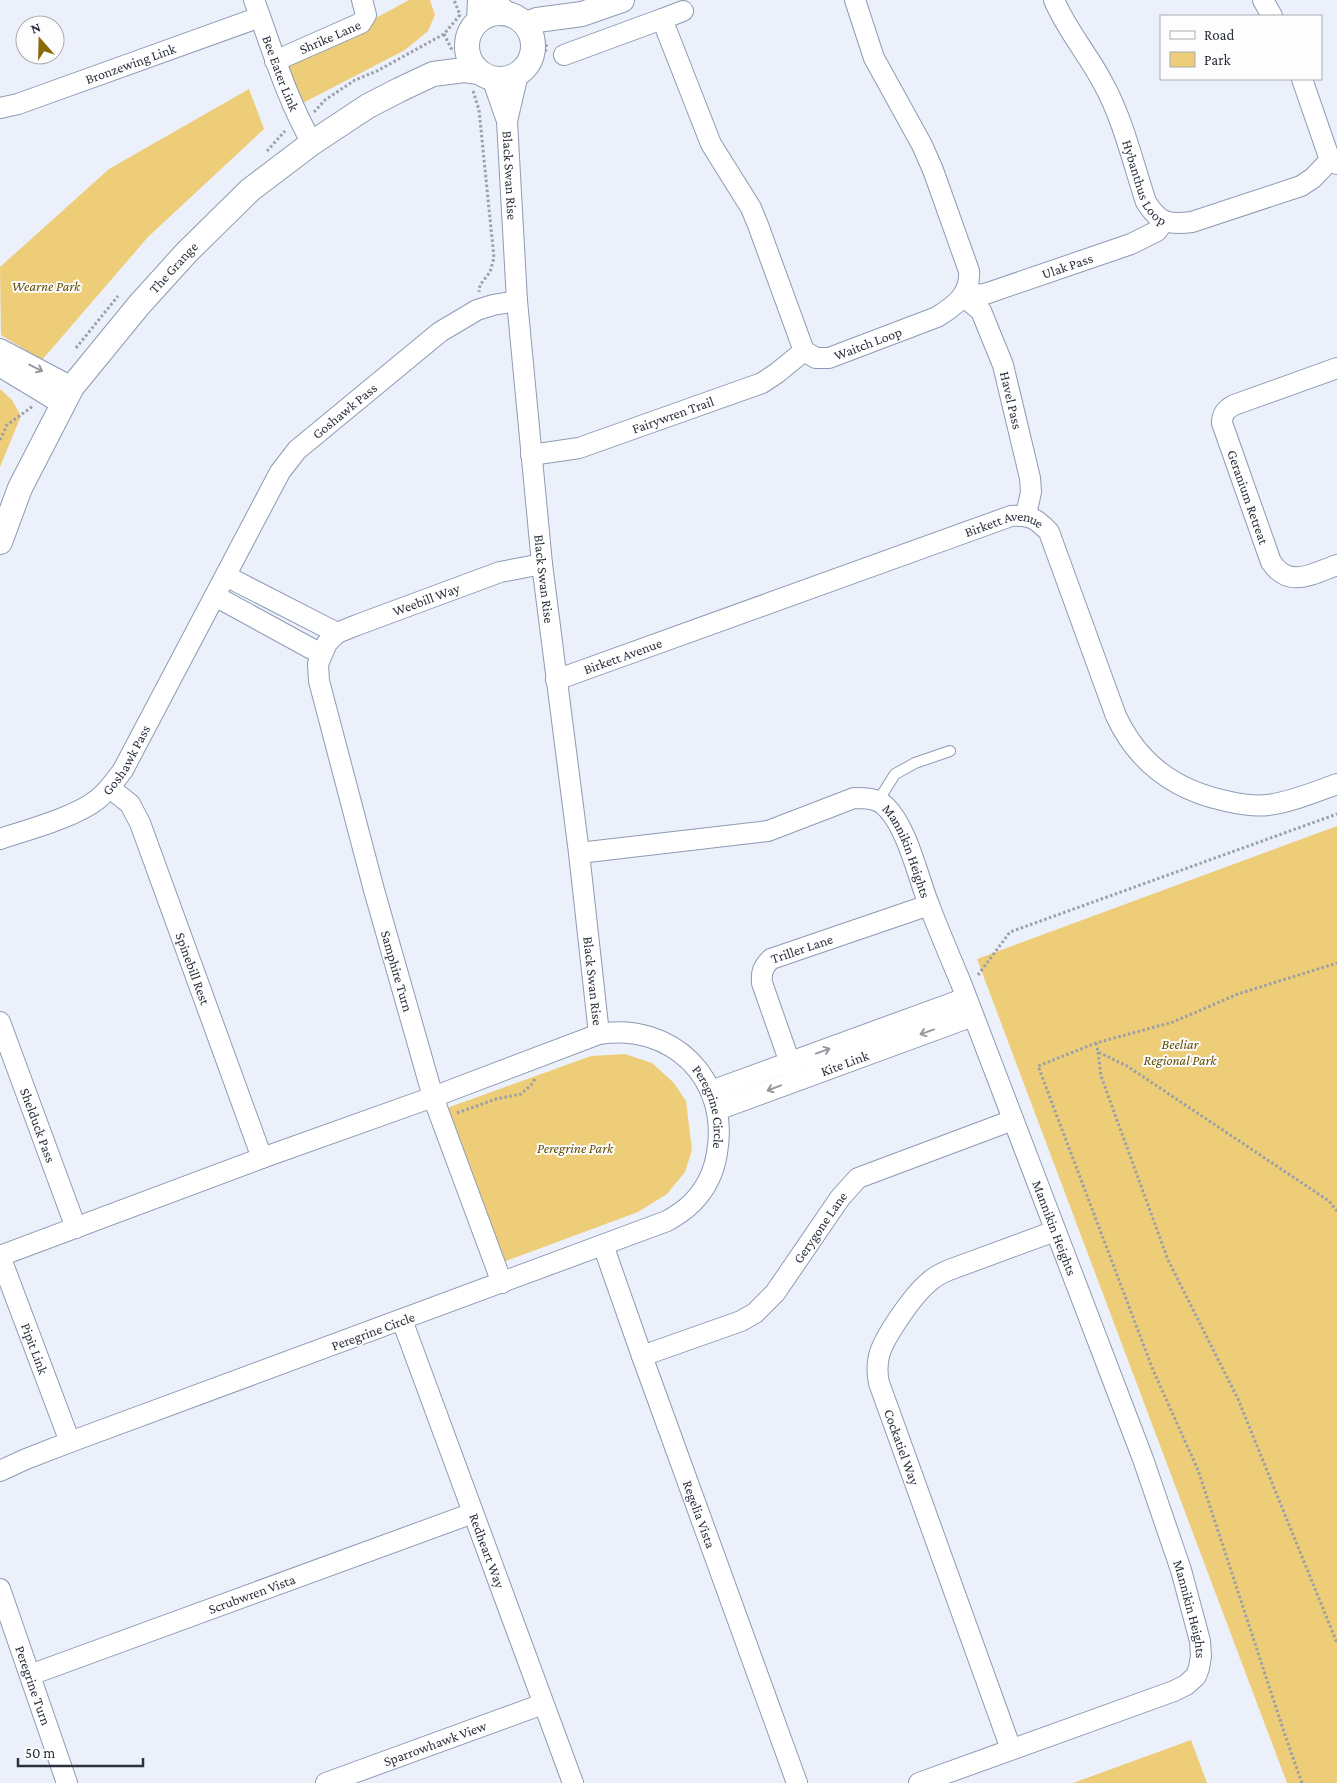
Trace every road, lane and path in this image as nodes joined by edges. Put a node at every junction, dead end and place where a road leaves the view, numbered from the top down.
1 (362, 0) edge
2 (454, 0) edge
3 (622, 0) edge
4 (855, 0) edge
5 (1054, 0) edge
6 (1263, 0) edge
7 (257, 8) edge
8 (477, 11) edge
9 (683, 11) dead end
10 (509, 12) edge
11 (582, 14) junction
12 (1271, 15) edge
13 (662, 20) junction
14 (467, 44) junction
15 (533, 52) junction
16 (564, 55) dead end
17 (275, 61) junction
18 (434, 74) junction
19 (518, 74) junction
20 (486, 75) junction
21 (1302, 80) edge
22 (0, 108) edge
23 (314, 113) dead end
24 (507, 121) junction
25 (312, 143) junction
26 (1334, 162) edge
27 (1164, 221) junction
28 (963, 296) junction
29 (517, 301) junction
30 (0, 349) edge
31 (804, 351) junction
32 (0, 362) edge
33 (1337, 368) edge
34 (67, 396) junction
35 (38, 403) dead end
36 (0, 440) edge
37 (531, 455) junction
38 (1026, 515) junction
39 (0, 542) edge
40 (542, 564) junction
41 (1337, 565) edge
42 (226, 576) junction
43 (215, 596) junction
44 (337, 634) junction
45 (321, 654) junction
46 (556, 680) junction
47 (950, 751) dead end
48 (1337, 784) edge
49 (110, 788) junction
50 (878, 801) junction
51 (1337, 814) edge
52 (0, 839) edge
53 (579, 852) junction
54 (929, 904) junction
55 (1337, 963) edge
56 (967, 999) junction
57 (0, 1022) edge
58 (599, 1034) junction
59 (1096, 1043) junction
60 (1098, 1052) junction
61 (794, 1071) junction
62 (433, 1097) junction
63 (714, 1101) junction
64 (1013, 1120) junction
65 (262, 1158) junction
66 (1337, 1211) edge
67 (76, 1228) junction
68 (1055, 1231) junction
69 (603, 1246) junction
70 (0, 1256) edge
71 (502, 1283) junction
72 (402, 1320) junction
73 (642, 1356) junction
74 (70, 1442) junction
75 (0, 1471) edge
76 (473, 1513) junction
77 (0, 1589) edge
78 (1337, 1643) edge
79 (30, 1675) junction
80 (544, 1704) junction
81 (1011, 1749) junction
82 (67, 1783) edge
83 (326, 1783) edge
84 (573, 1783) edge
85 (797, 1783) edge
86 (919, 1783) edge
87 (1302, 1783) edge

1 - 17 street, Shrike Lane
2 - 23 path
3 - 11 street
4 - 28 street
5 - 27 street, Hybanthus Loop
6 - 12 street
7 - 17 street, Bee Eater Link
7 - 22 street, Bronzewing Link
8 - 10 street
8 - 14 street
9 - 13 street
10 - 11 street
10 - 15 street
11 - 15 street
13 - 16 street
13 - 31 street
14 - 18 street, The Grange
14 - 20 street
15 - 19 street
17 - 25 street, Bee Eater Link
18 - 20 street, The Grange
18 - 25 street, The Grange
19 - 20 street
19 - 24 street, Black Swan Rise
20 - 24 street, Black Swan Rise
21 - 26 street
24 - 29 street, Black Swan Rise
25 - 34 street, The Grange
26 - 27 street, Hybanthus Loop
27 - 28 street, Ulak Pass
28 - 31 street, Waitch Loop
28 - 38 street, Havel Pass
29 - 37 street, Black Swan Rise
29 - 42 street, Goshawk Pass
30 -> 34 street
31 - 37 street, Fairywren Trail
32 - 34 street
33 - 41 street, Geranium Retreat
34 - 39 street, The Grange
35 - 36 path
37 - 40 street, Black Swan Rise
38 - 46 street, Birkett Avenue
38 - 48 street, Birkett Avenue
40 - 44 street, Weebill Way
40 - 46 street, Black Swan Rise
42 - 43 street, Goshawk Pass
42 - 44 street
43 - 45 street
43 - 49 street, Goshawk Pass
44 - 45 street, Weebill Way
45 - 62 street, Samphire Turn
46 - 53 street, Black Swan Rise
47 - 50 lane
49 - 52 street, Goshawk Pass
49 - 65 street, Spinebill Rest
50 - 53 street, Mannikin Heights
50 - 54 street, Mannikin Heights
51 - 56 path
53 - 58 street, Black Swan Rise
54 - 56 street, Mannikin Heights
54 - 61 street, Triller Lane
55 - 59 path
56 - 61 street, Kite Link
56 - 64 street, Mannikin Heights
57 - 67 street, Shelduck Pass
58 - 62 street, Peregrine Circle
58 - 63 street, Peregrine Circle
59 - 60 path
59 - 87 path
60 - 66 path
60 - 78 path
61 - 63 street, Kite Link
62 - 65 street, Peregrine Circle
62 - 71 street, Samphire Turn
63 - 69 street, Peregrine Circle
64 - 68 street, Mannikin Heights
64 - 73 street, Gerygone Lane
65 - 67 street, Peregrine Circle
67 - 70 street, Peregrine Circle
68 - 81 street, Cockatiel Way
68 - 81 street, Mannikin Heights
69 - 71 street, Peregrine Circle
69 - 73 street, Regelia Vista
70 - 74 street, Pipit Link
71 - 72 street, Peregrine Circle
72 - 74 street, Peregrine Circle
72 - 76 street, Redheart Way
73 - 85 street, Regelia Vista
74 - 75 street, Peregrine Circle
76 - 79 street, Scrubwren Vista
76 - 80 street, Redheart Way
77 - 79 street, Peregrine Turn
79 - 82 street, Peregrine Turn
80 - 83 street, Sparrowhawk View
80 - 84 street, Redheart Way
81 - 86 street, Mannikin Heights

